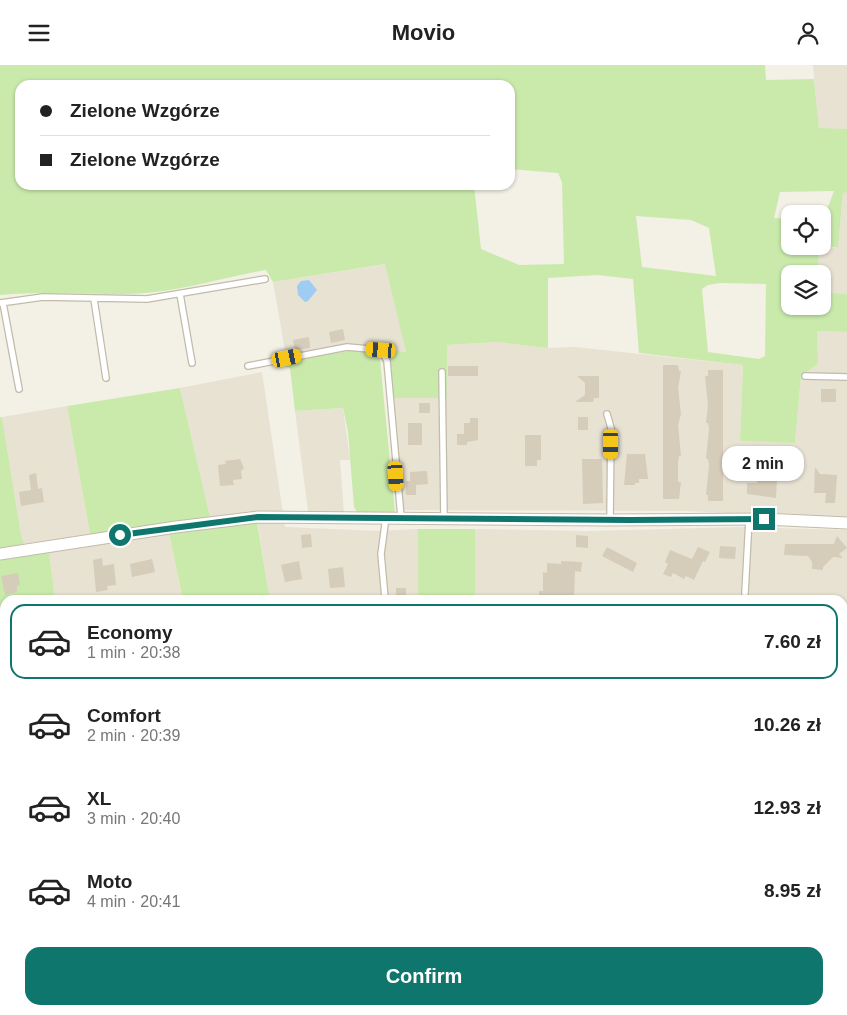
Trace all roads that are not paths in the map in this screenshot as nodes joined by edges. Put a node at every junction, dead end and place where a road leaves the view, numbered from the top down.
1 (265, 279) dead end
2 (180, 294) junction
3 (94, 299) junction
4 (2, 303) edge
5 (192, 363) dead end
6 (248, 366) dead end
7 (442, 372) dead end
8 (805, 376) dead end
9 (847, 377) edge
10 (106, 378) dead end
11 (19, 389) dead end
12 (607, 414) dead end
13 (386, 517) junction
14 (401, 517) junction
15 (444, 517) junction
16 (749, 519) junction
17 (610, 520) junction
18 (847, 523) edge
19 (0, 554) edge
20 (745, 593) dead end
21 (385, 595) edge

1 - 2 lane
2 - 3 lane
2 - 5 lane
3 - 4 lane
3 - 10 lane
4 - 11 lane
6 - 14 lane
7 - 15 lane
8 - 9 lane
12 - 17 lane
13 - 14 street
13 - 19 street
13 - 21 lane
14 - 15 street
15 - 17 street
16 - 17 street
16 - 18 street
16 - 20 lane

